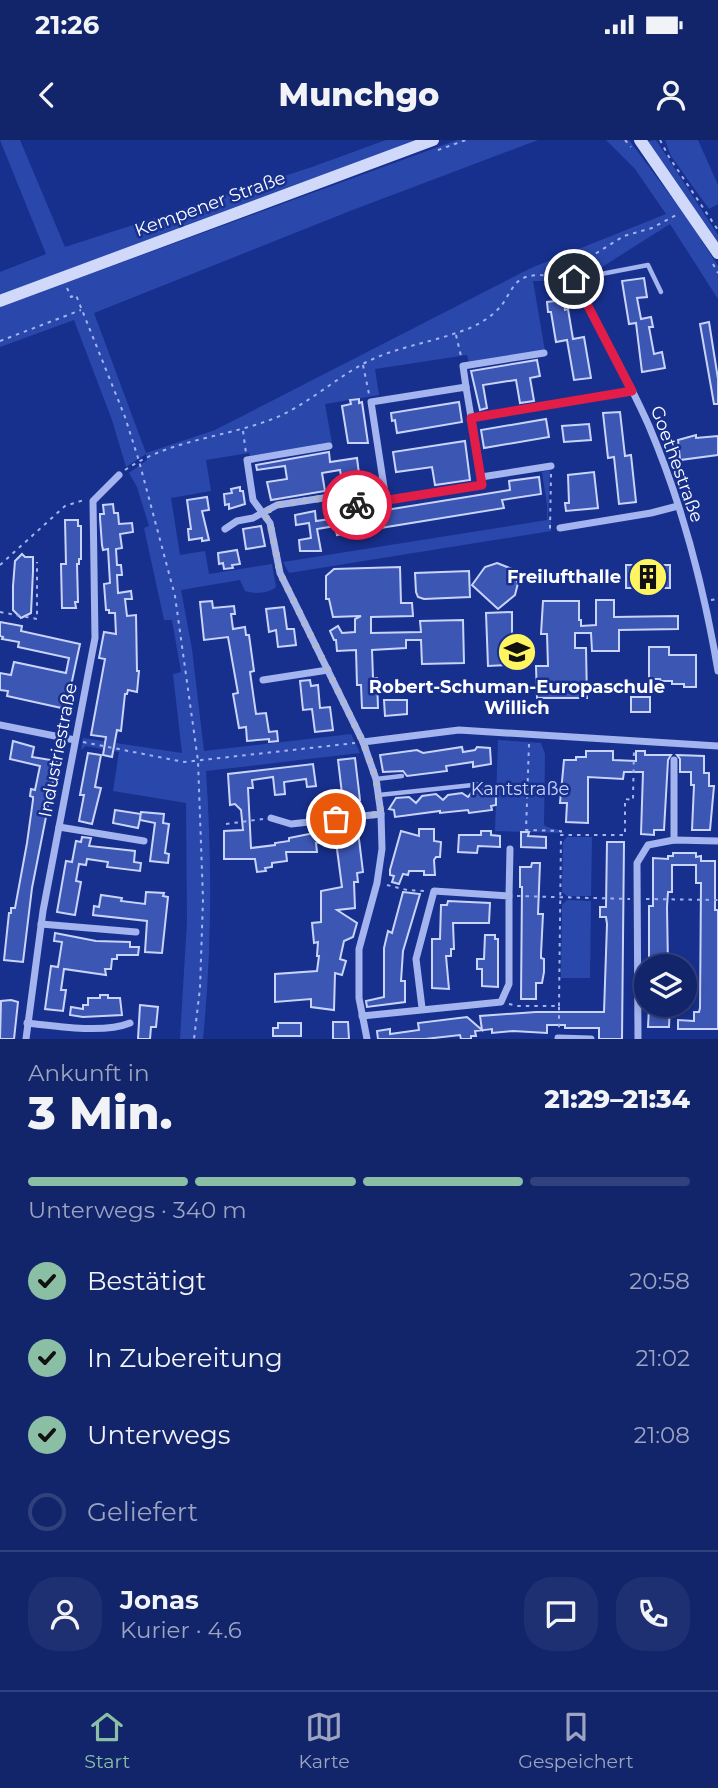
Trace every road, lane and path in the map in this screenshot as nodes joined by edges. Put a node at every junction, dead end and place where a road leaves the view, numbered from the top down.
1 (433, 140) edge
2 (640, 140) edge
3 (660, 140) edge
4 (679, 213) dead end
5 (718, 230) edge
6 (718, 253) edge
7 (574, 279) junction
8 (67, 287) dead end
9 (661, 292) dead end
10 (0, 301) edge
11 (82, 310) junction
12 (456, 334) junction
13 (0, 341) edge
14 (544, 353) dead end
15 (363, 364) junction
16 (463, 366) junction
17 (466, 387) junction
18 (632, 391) junction
19 (371, 402) junction
20 (471, 418) junction
21 (243, 430) junction
22 (329, 446) dead end
23 (247, 460) junction
24 (139, 461) junction
25 (551, 466) joint
26 (119, 475) joint
27 (481, 477) junction
28 (386, 500) junction
29 (93, 501) junction
30 (678, 506) junction
31 (263, 513) junction
32 (560, 528) joint
33 (225, 529) dead end
34 (37, 562) dead end
35 (0, 565) edge
36 (0, 612) edge
37 (328, 670) junction
38 (718, 671) edge
39 (263, 680) dead end
40 (0, 725) edge
41 (530, 733) junction
42 (75, 740) junction
43 (634, 741) junction
44 (363, 742) junction
45 (718, 746) edge
46 (674, 760) dead end
47 (198, 761) junction
48 (402, 775) dead end
49 (376, 779) junction
50 (482, 784) dead end
51 (379, 795) junction
52 (381, 814) junction
53 (271, 818) joint
54 (226, 824) dead end
55 (59, 827) junction
56 (561, 835) junction
57 (674, 840) junction
58 (144, 841) dead end
59 (718, 841) edge
60 (510, 849) dead end
61 (377, 883) junction
62 (434, 891) junction
63 (509, 895) junction
64 (559, 898) junction
65 (41, 924) junction
66 (136, 932) dead end
67 (501, 1002) junction
68 (558, 1006) junction
69 (422, 1009) junction
70 (362, 1016) junction
71 (27, 1023) junction
72 (130, 1023) dead end
73 (558, 1038) edge
74 (26, 1039) edge
75 (194, 1039) edge
76 (367, 1039) edge
77 (591, 1039) edge
78 (638, 1039) edge

1 - 10 main road, Kempener Straße
2 - 6 main road
3 - 5 path
4 - 7 path
7 - 9 lane
7 - 12 path
7 - 18 street, Goethestraße
8 - 11 path
11 - 13 path
11 - 24 path
12 - 15 path
12 - 16 path
14 - 16 street
15 - 19 path
15 - 21 path
16 - 17 street
17 - 19 street
17 - 20 street
18 - 20 street, Goethestraße
18 - 30 street, Goethestraße
19 - 28 street
20 - 27 street
21 - 23 path
21 - 24 path
22 - 23 street
23 - 31 street
24 - 26 path
24 - 47 path
25 - 27 street
25 - 32 path
26 - 29 street
27 - 28 street
28 - 31 street
29 - 35 path
29 - 42 street, Industriestraße
30 - 32 street
30 - 38 street, Goethestraße
31 - 33 street
31 - 37 street
34 - 36 path
37 - 39 street
37 - 44 street
40 - 42 street
41 - 43 street
41 - 44 street
41 - 56 path
42 - 47 path
42 - 55 street, Industriestraße
43 - 45 street
43 - 56 path
44 - 47 path
44 - 49 street
46 - 57 street
47 - 75 path
48 - 49 lane
49 - 51 street
50 - 51 lane
51 - 52 street
52 - 53 street
52 - 61 street
53 - 54 path
55 - 58 street
55 - 65 street, Industriestraße
56 - 64 path
57 - 59 street
57 - 78 street
60 - 63 street
61 - 62 path
61 - 70 street
62 - 63 street
62 - 69 street
63 - 64 path
63 - 67 street
64 - 68 path
65 - 66 street
65 - 71 street, Industriestraße
67 - 68 path
67 - 69 street
68 - 73 path
69 - 70 street
70 - 76 street
71 - 72 street
71 - 74 street, Industriestraße
73 - 77 street

